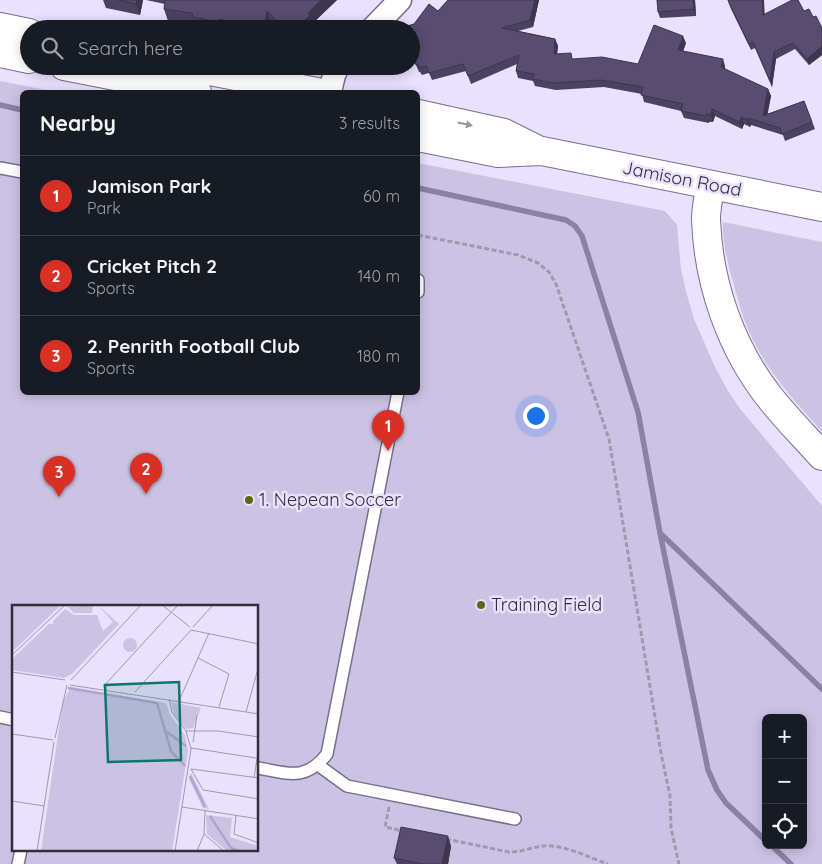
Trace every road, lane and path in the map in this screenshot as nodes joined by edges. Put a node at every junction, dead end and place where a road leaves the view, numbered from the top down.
1 (400, 0) edge
2 (381, 20) edge
3 (0, 27) edge
4 (20, 32) edge
5 (0, 54) edge
6 (20, 57) edge
7 (110, 75) edge
8 (230, 75) edge
9 (334, 75) edge
10 (187, 90) edge
11 (307, 90) edge
12 (330, 90) edge
13 (420, 114) edge
14 (420, 137) edge
15 (542, 151) junction
16 (0, 168) edge
17 (20, 172) edge
18 (710, 185) junction
19 (821, 205) edge
20 (420, 235) edge
21 (397, 395) edge
22 (822, 456) edge
23 (318, 765) junction
24 (259, 768) edge
25 (391, 794) junction
26 (515, 819) dead end
27 (404, 831) edge
28 (442, 839) edge
29 (608, 864) edge
30 (679, 864) edge

1 - 2 street
3 - 4 main road
5 - 6 main road
7 - 10 main road
8 - 11 main road
9 - 12 street
13 -> 15 main road, Jamison Road
14 - 15 main road, Jamison Road
15 - 18 main road, Jamison Road
16 - 17 lane
18 - 19 main road, Jamison Road
18 - 22 main road
20 - 30 path
21 - 23 lane
23 - 24 lane
23 - 25 lane
25 - 26 lane
25 - 27 path
28 - 29 path

